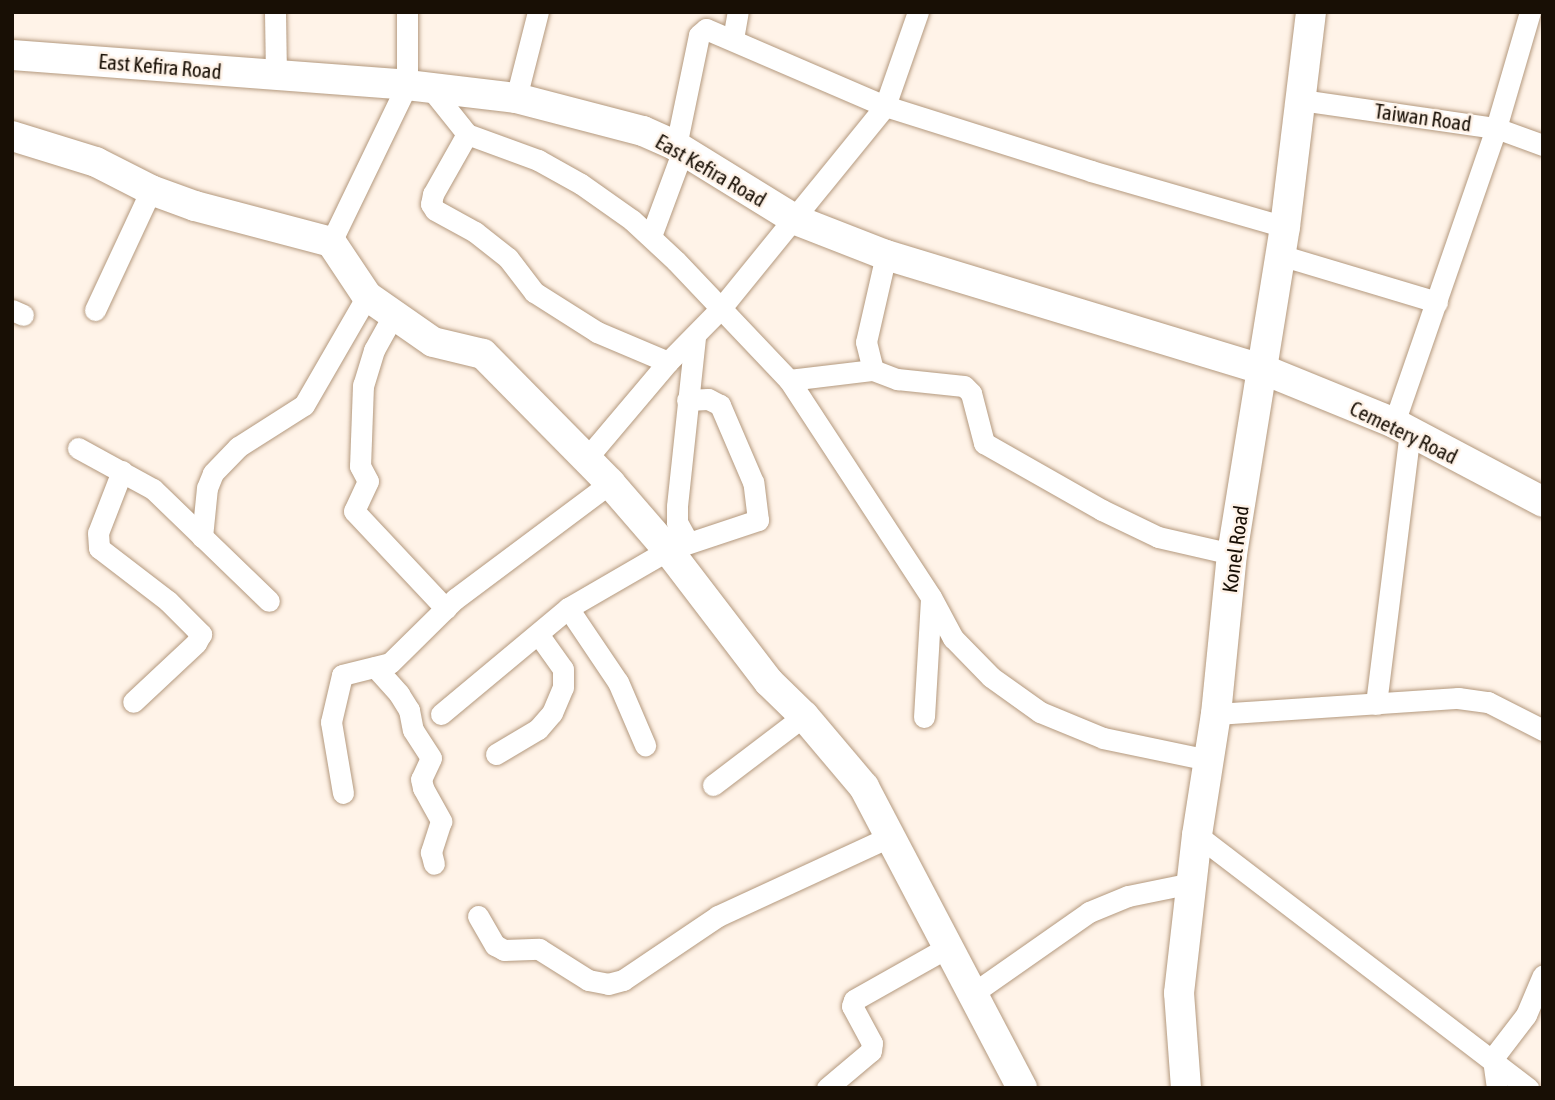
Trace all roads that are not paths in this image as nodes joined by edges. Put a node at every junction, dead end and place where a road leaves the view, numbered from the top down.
1 (275, 12) edge
2 (407, 12) edge
3 (538, 12) edge
4 (738, 12) edge
5 (918, 12) edge
6 (1311, 12) edge
7 (1530, 12) edge
8 (733, 39) junction
9 (12, 55) edge
10 (276, 76) junction
11 (419, 87) junction
12 (516, 98) junction
13 (1301, 100) junction
14 (885, 106) junction
15 (1496, 128) junction
16 (467, 134) junction
17 (15, 143) edge
18 (1543, 145) edge
19 (680, 148) junction
20 (151, 190) junction
21 (796, 220) junction
22 (651, 236) junction
23 (1282, 241) junction
24 (331, 242) junction
25 (886, 255) junction
26 (367, 296) junction
27 (1437, 302) junction
28 (721, 308) junction
29 (95, 310) dead end
30 (394, 314) junction
31 (695, 338) junction
32 (668, 362) junction
33 (1262, 369) junction
34 (873, 370) junction
35 (789, 380) junction
36 (687, 400) junction
37 (1402, 427) junction
38 (78, 448) dead end
39 (586, 459) junction
40 (122, 471) junction
41 (610, 483) junction
42 (1543, 502) edge
43 (202, 537) junction
44 (678, 546) junction
45 (1232, 554) junction
46 (931, 597) junction
47 (269, 601) dead end
48 (568, 608) junction
49 (446, 609) junction
50 (538, 634) junction
51 (375, 667) junction
52 (133, 702) dead end
53 (1376, 704) junction
54 (442, 714) dead end
55 (1216, 714) junction
56 (804, 716) junction
57 (924, 717) dead end
58 (1543, 730) edge
59 (645, 745) dead end
60 (496, 754) dead end
61 (1208, 760) junction
62 (713, 785) dead end
63 (343, 793) dead end
64 (1197, 835) junction
65 (891, 836) junction
66 (433, 864) dead end
67 (1192, 883) junction
68 (478, 916) dead end
69 (948, 947) junction
70 (1543, 975) edge
71 (972, 994) junction
72 (1493, 1058) junction
73 (827, 1088) edge
74 (1022, 1088) edge
75 (1186, 1088) edge
76 (1497, 1088) edge
77 (1528, 1088) edge

1 - 10 street
2 - 11 street
3 - 12 street
4 - 8 street
5 - 14 street
6 - 13 main road, Konel Road
7 - 15 street
8 - 14 street
8 - 19 street
9 - 10 main road, East Kefira Road
10 - 11 main road, East Kefira Road
11 - 12 main road, East Kefira Road
11 - 16 street
11 - 24 street
12 - 19 main road, East Kefira Road
13 - 15 street, Taiwan Road
13 - 23 main road, Konel Road
14 - 21 street
14 - 23 street
15 - 18 street, Taiwan Road
15 - 27 street
16 - 22 street
16 - 32 street
17 - 20 main road
19 - 21 main road, East Kefira Road
19 - 22 street
20 - 24 main road
20 - 29 street
21 - 25 main road, East Kefira Road
21 - 28 street
22 - 28 street
23 - 27 street
23 - 33 main road, Konel Road
24 - 26 main road
25 - 33 main road, East Kefira Road
25 - 34 street
26 - 30 main road
26 - 43 street
27 - 37 street
28 - 31 street
28 - 35 street
30 - 39 main road
30 - 49 street
31 - 32 street
31 - 36 street
32 - 39 street
33 - 37 main road, Cemetery Road
33 - 45 main road, Konel Road
34 - 35 street
34 - 45 street
35 - 46 street
36 - 44 street
36 - 44 street
37 - 42 main road, Cemetery Road
37 - 53 street
38 - 40 street
39 - 41 main road
40 - 43 street
40 - 52 street
41 - 44 main road
41 - 49 street
43 - 47 street
44 - 48 street
44 - 56 main road
45 - 55 main road, Konel Road
46 - 57 street
46 - 61 street
48 - 50 street
48 - 59 street
49 - 51 street
50 - 54 street
50 - 60 street
51 - 63 street
51 - 66 street
53 - 55 street
53 - 58 street
55 - 61 main road, Konel Road
56 - 62 street
56 - 65 main road
61 - 64 main road, Konel Road
64 - 67 main road, Konel Road
64 - 72 street
65 - 68 street
65 - 69 main road
67 - 71 street
67 - 75 main road, Konel Road
69 - 71 main road
69 - 73 street
70 - 72 street
71 - 74 main road
72 - 76 street
72 - 77 street

